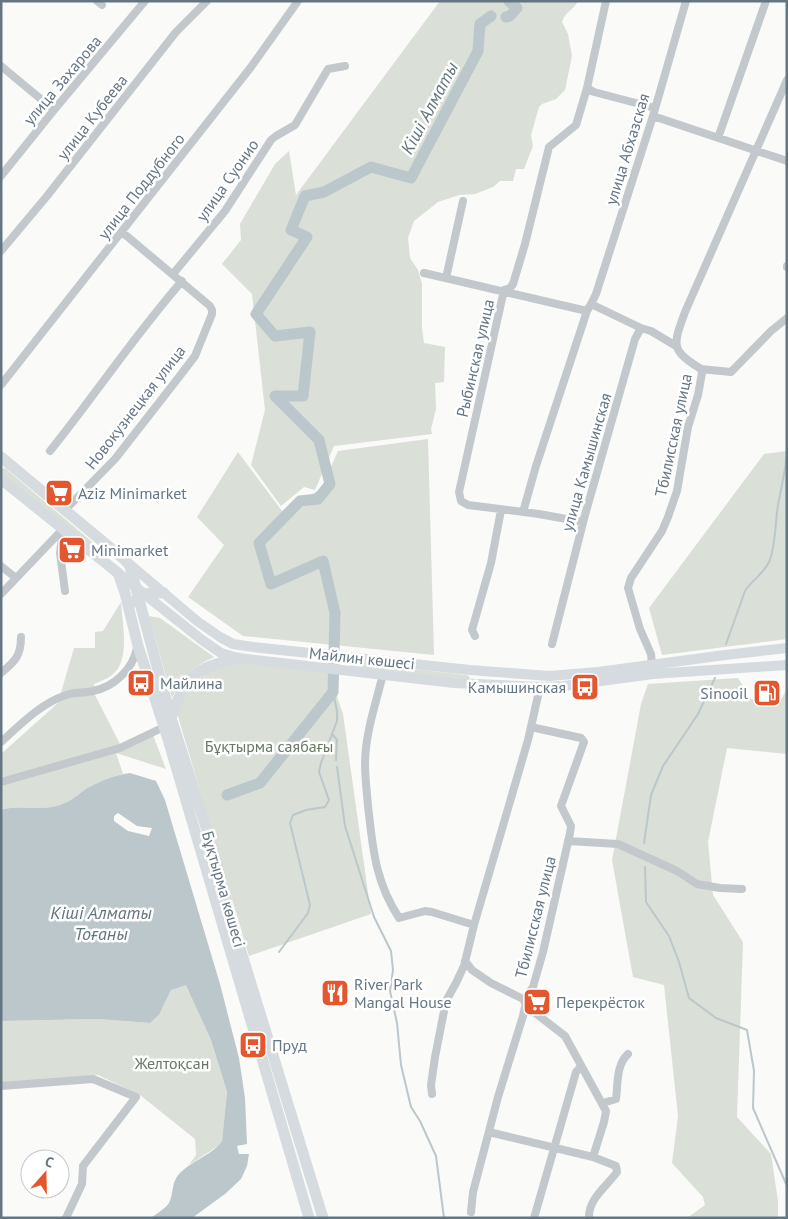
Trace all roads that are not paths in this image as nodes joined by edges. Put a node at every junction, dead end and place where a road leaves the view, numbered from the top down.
1 (145, 1) edge
2 (207, 1) edge
3 (298, 1) edge
4 (606, 1) edge
5 (686, 1) edge
6 (766, 1) edge
7 (1, 66) edge
8 (345, 66) dead end
9 (787, 80) edge
10 (587, 88) junction
11 (54, 110) junction
12 (654, 112) junction
13 (718, 138) junction
14 (756, 150) junction
15 (787, 161) edge
16 (1, 176) edge
17 (463, 201) dead end
18 (122, 232) junction
19 (1, 251) edge
20 (424, 273) dead end
21 (173, 274) junction
22 (446, 278) junction
23 (182, 281) junction
24 (504, 290) junction
25 (589, 307) junction
26 (787, 318) edge
27 (641, 328) junction
28 (676, 346) junction
29 (701, 369) junction
30 (1, 385) edge
31 (50, 451) dead end
32 (3, 460) edge
33 (1, 479) edge
34 (65, 510) junction
35 (501, 510) junction
36 (523, 512) junction
37 (583, 522) junction
38 (63, 528) junction
39 (125, 560) junction
40 (1, 566) edge
41 (118, 573) junction
42 (16, 578) junction
43 (65, 591) dead end
44 (164, 592) junction
45 (139, 593) junction
46 (1, 594) edge
47 (129, 610) junction
48 (474, 636) dead end
49 (20, 637) dead end
50 (552, 644) dead end
51 (138, 646) junction
52 (787, 648) edge
53 (752, 652) junction
54 (238, 658) junction
55 (652, 664) junction
56 (787, 665) edge
57 (757, 667) junction
58 (1, 673) edge
59 (383, 674) junction
60 (540, 687) junction
61 (168, 722) junction
62 (531, 727) junction
63 (1, 742) edge
64 (1, 782) edge
65 (568, 841) junction
66 (742, 889) dead end
67 (474, 926) junction
68 (465, 961) junction
69 (526, 1005) junction
70 (628, 1054) dead end
71 (581, 1066) junction
72 (1, 1086) edge
73 (432, 1094) dead end
74 (603, 1103) junction
75 (489, 1132) junction
76 (554, 1146) junction
77 (593, 1157) junction
78 (471, 1212) dead end
79 (66, 1218) edge
80 (309, 1218) edge
81 (323, 1218) edge
82 (534, 1218) edge
83 (589, 1218) edge

1 - 11 street, улица Захарова
2 - 19 street, улица Кубеева
3 - 18 street, улица Поддубного
4 - 10 street, Рыбинская улица
5 - 12 street, улица Абхазская
6 - 13 street
7 - 11 street
8 - 21 street, улица Суонио
9 - 14 street
10 - 12 street
10 - 24 street, Рыбинская улица
11 - 16 street, улица Захарова
12 - 13 street
12 - 25 street, улица Абхазская
13 - 14 street
14 - 15 street
14 - 28 street
17 - 22 street
18 - 21 street, Новокузнецкая улица
18 - 30 street, улица Поддубного
20 - 22 street
21 - 23 street, Новокузнецкая улица
22 - 24 street
23 - 31 street
23 - 34 street, Новокузнецкая улица
24 - 25 street
24 - 35 street, Рыбинская улица
25 - 27 street
25 - 36 street, улица Абхазская
26 - 29 street
27 - 28 street
27 - 37 street, улица Камышинская
28 - 29 street, Тбилисская улица
29 - 55 street, Тбилисская улица
32 - 34 main road, Майлин көшесі
33 - 38 main road, Майлин көшесі
34 - 39 main road, Майлин көшесі
35 - 36 street, Рыбинская улица
35 - 48 street
36 - 37 street, Рыбинская улица
37 - 50 street, улица Камышинская
38 - 41 main road, Майлин көшесі
38 - 42 street
38 - 43 street
39 - 44 main road, Майлин көшесі
39 - 45 main road, Бұқтырма көшесі
40 - 42 street
41 - 45 main road, Майлин көшесі
41 - 47 main road, Бұқтырма көшесі
42 - 46 street
44 - 45 main road
44 - 55 main road, Майлин көшесі
45 - 47 main road
45 - 54 main road, Майлин көшесі
45 - 61 main road, Бұқтырма көшесі
47 - 51 main road, Бұқтырма көшесі
49 - 58 street
51 - 61 main road, Бұқтырма көшесі
51 - 63 street
52 - 53 main road, Майлин көшесі
53 - 55 main road, Майлин көшесі
53 - 57 main road
54 - 59 main road, Майлин көшесі
54 - 61 main road
56 - 57 main road, Майлин көшесі
57 - 60 main road, Майлин көшесі
59 - 60 main road, Майлин көшесі
59 - 67 street
60 - 62 street
61 - 64 street
61 - 80 main road, Бұқтырма көшесі
61 - 81 main road, Бұқтырма көшесі
62 - 65 street, Тбилисская улица
62 - 67 street
65 - 66 street
65 - 69 street, Тбилисская улица
67 - 68 street
68 - 69 street
68 - 73 street
69 - 71 street
69 - 75 street, Тбилисская улица
70 - 74 street
71 - 74 street
71 - 76 street
72 - 79 street
74 - 77 street
75 - 76 street
75 - 78 street, Тбилисская улица
76 - 77 street
76 - 82 street
77 - 83 street

